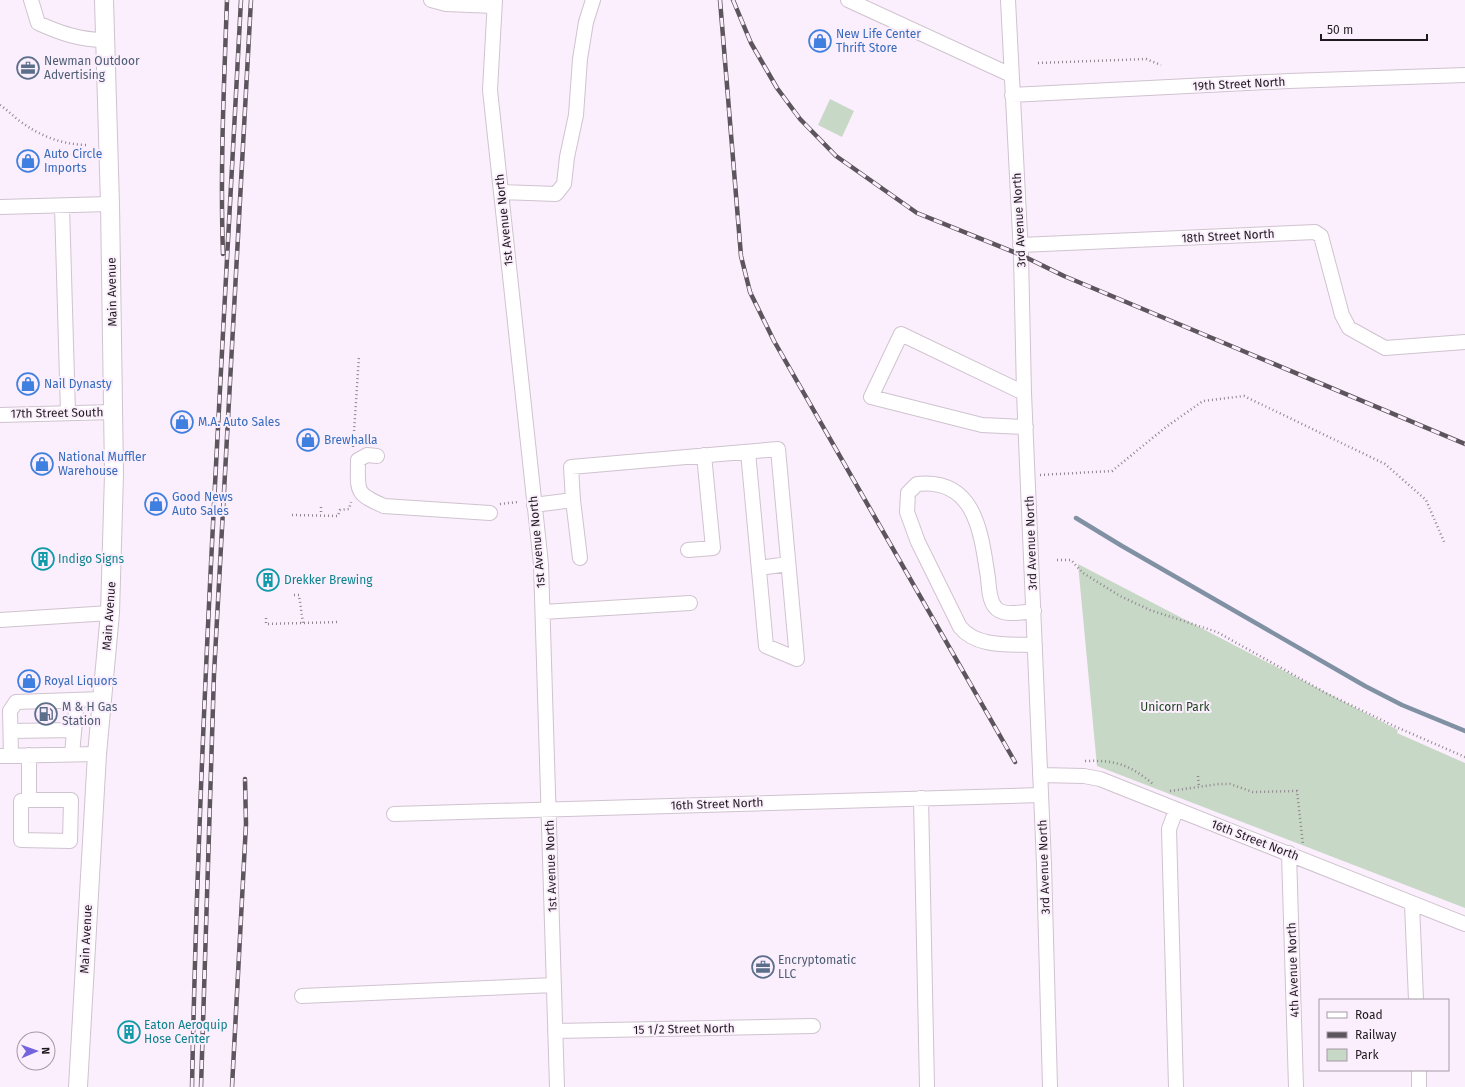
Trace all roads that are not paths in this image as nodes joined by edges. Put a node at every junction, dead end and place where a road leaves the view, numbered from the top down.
1 (31, 0) edge
2 (104, 0) edge
3 (431, 0) edge
4 (593, 0) edge
5 (848, 0) edge
6 (1008, 0) edge
7 (494, 3) edge
8 (104, 40) junction
9 (1011, 75) junction
10 (1465, 75) edge
11 (1012, 95) junction
12 (501, 192) junction
13 (110, 204) junction
14 (62, 206) junction
15 (0, 207) edge
16 (1020, 245) junction
17 (1465, 342) edge
18 (1024, 393) junction
19 (114, 412) junction
20 (68, 413) junction
21 (0, 415) edge
22 (1026, 427) junction
23 (748, 452) junction
24 (371, 456) road end
25 (704, 456) junction
26 (573, 500) junction
27 (534, 505) junction
28 (495, 508) road end
29 (688, 550) dead end
30 (580, 558) dead end
31 (788, 564) junction
32 (759, 568) junction
33 (690, 603) dead end
34 (1034, 611) junction
35 (543, 612) junction
36 (110, 613) junction
37 (0, 620) edge
38 (1035, 645) junction
39 (102, 699) junction
40 (77, 700) junction
41 (74, 730) junction
42 (11, 731) junction
43 (72, 754) junction
44 (97, 754) junction
45 (29, 755) junction
46 (6, 756) edge
47 (1040, 775) junction
48 (1041, 795) junction
49 (921, 798) junction
50 (29, 800) junction
51 (71, 800) junction
52 (94, 804) junction
53 (549, 809) junction
54 (1176, 810) junction
55 (394, 814) dead end
56 (70, 841) junction
57 (92, 844) junction
58 (1289, 853) junction
59 (1412, 904) junction
60 (1465, 924) edge
61 (554, 985) junction
62 (302, 996) dead end
63 (1416, 999) edge
64 (813, 1026) dead end
65 (555, 1031) junction
66 (1419, 1071) edge
67 (78, 1087) edge
68 (557, 1087) edge
69 (927, 1087) edge
70 (1050, 1087) edge
71 (1176, 1087) edge
72 (1296, 1087) edge
73 (1419, 1087) edge

1 - 8 street
2 - 8 main road, Main Avenue
3 - 7 street
4 - 12 street
5 - 9 street
6 - 9 street, 3rd Avenue North
7 - 12 street, 1st Avenue North
8 - 13 main road, Main Avenue
9 - 11 street, 3rd Avenue North
10 - 11 street, 19th Street North
11 - 16 street, 3rd Avenue North
12 - 27 street, 1st Avenue North
13 - 14 street
13 - 19 main road, Main Avenue
14 - 15 street
14 - 20 street
16 - 17 street, 18th Street North
16 - 18 street, 3rd Avenue North
18 - 22 street, 3rd Avenue North
18 - 22 street
19 - 20 street, 17th Street South
19 - 36 main road, Main Avenue
20 - 21 street, 17th Street South
22 - 34 street, 3rd Avenue North
23 - 25 street
23 - 31 street
23 - 32 street
24 - 28 street
25 - 26 street
25 - 29 street
26 - 27 street
26 - 30 street
27 - 35 street, 1st Avenue North
31 - 32 street
31 - 32 street
33 - 35 street
34 - 38 street, 3rd Avenue North
34 - 38 street
35 - 53 street, 1st Avenue North
36 - 37 street
36 - 39 main road, Main Avenue
38 - 47 street, 3rd Avenue North
39 - 40 street
39 - 44 main road, Main Avenue
40 - 41 street
40 - 42 street
41 - 42 street
41 - 43 street
42 - 46 street
43 - 44 street
43 - 45 street
44 - 52 main road, Main Avenue
45 - 46 street
45 - 50 street
47 - 48 street, 3rd Avenue North
47 - 54 street, 16th Street North
48 - 49 street, 16th Street North
48 - 70 street, 3rd Avenue North
49 - 53 street, 16th Street North
49 - 69 street
50 - 51 street
50 - 56 street
51 - 52 street
51 - 56 street
52 - 57 main road, Main Avenue
53 - 55 street, 16th Street North
53 - 61 street, 1st Avenue North
54 - 58 street, 16th Street North
54 - 71 street
56 - 57 street
57 - 67 main road, Main Avenue
58 - 59 street, 16th Street North
58 - 72 street, 4th Avenue North
59 - 60 street, 16th Street North
59 - 63 street
61 - 62 street
61 - 65 street, 1st Avenue North
64 - 65 street, 15 1/2 Street North
65 - 68 street, 1st Avenue North
66 - 73 street

